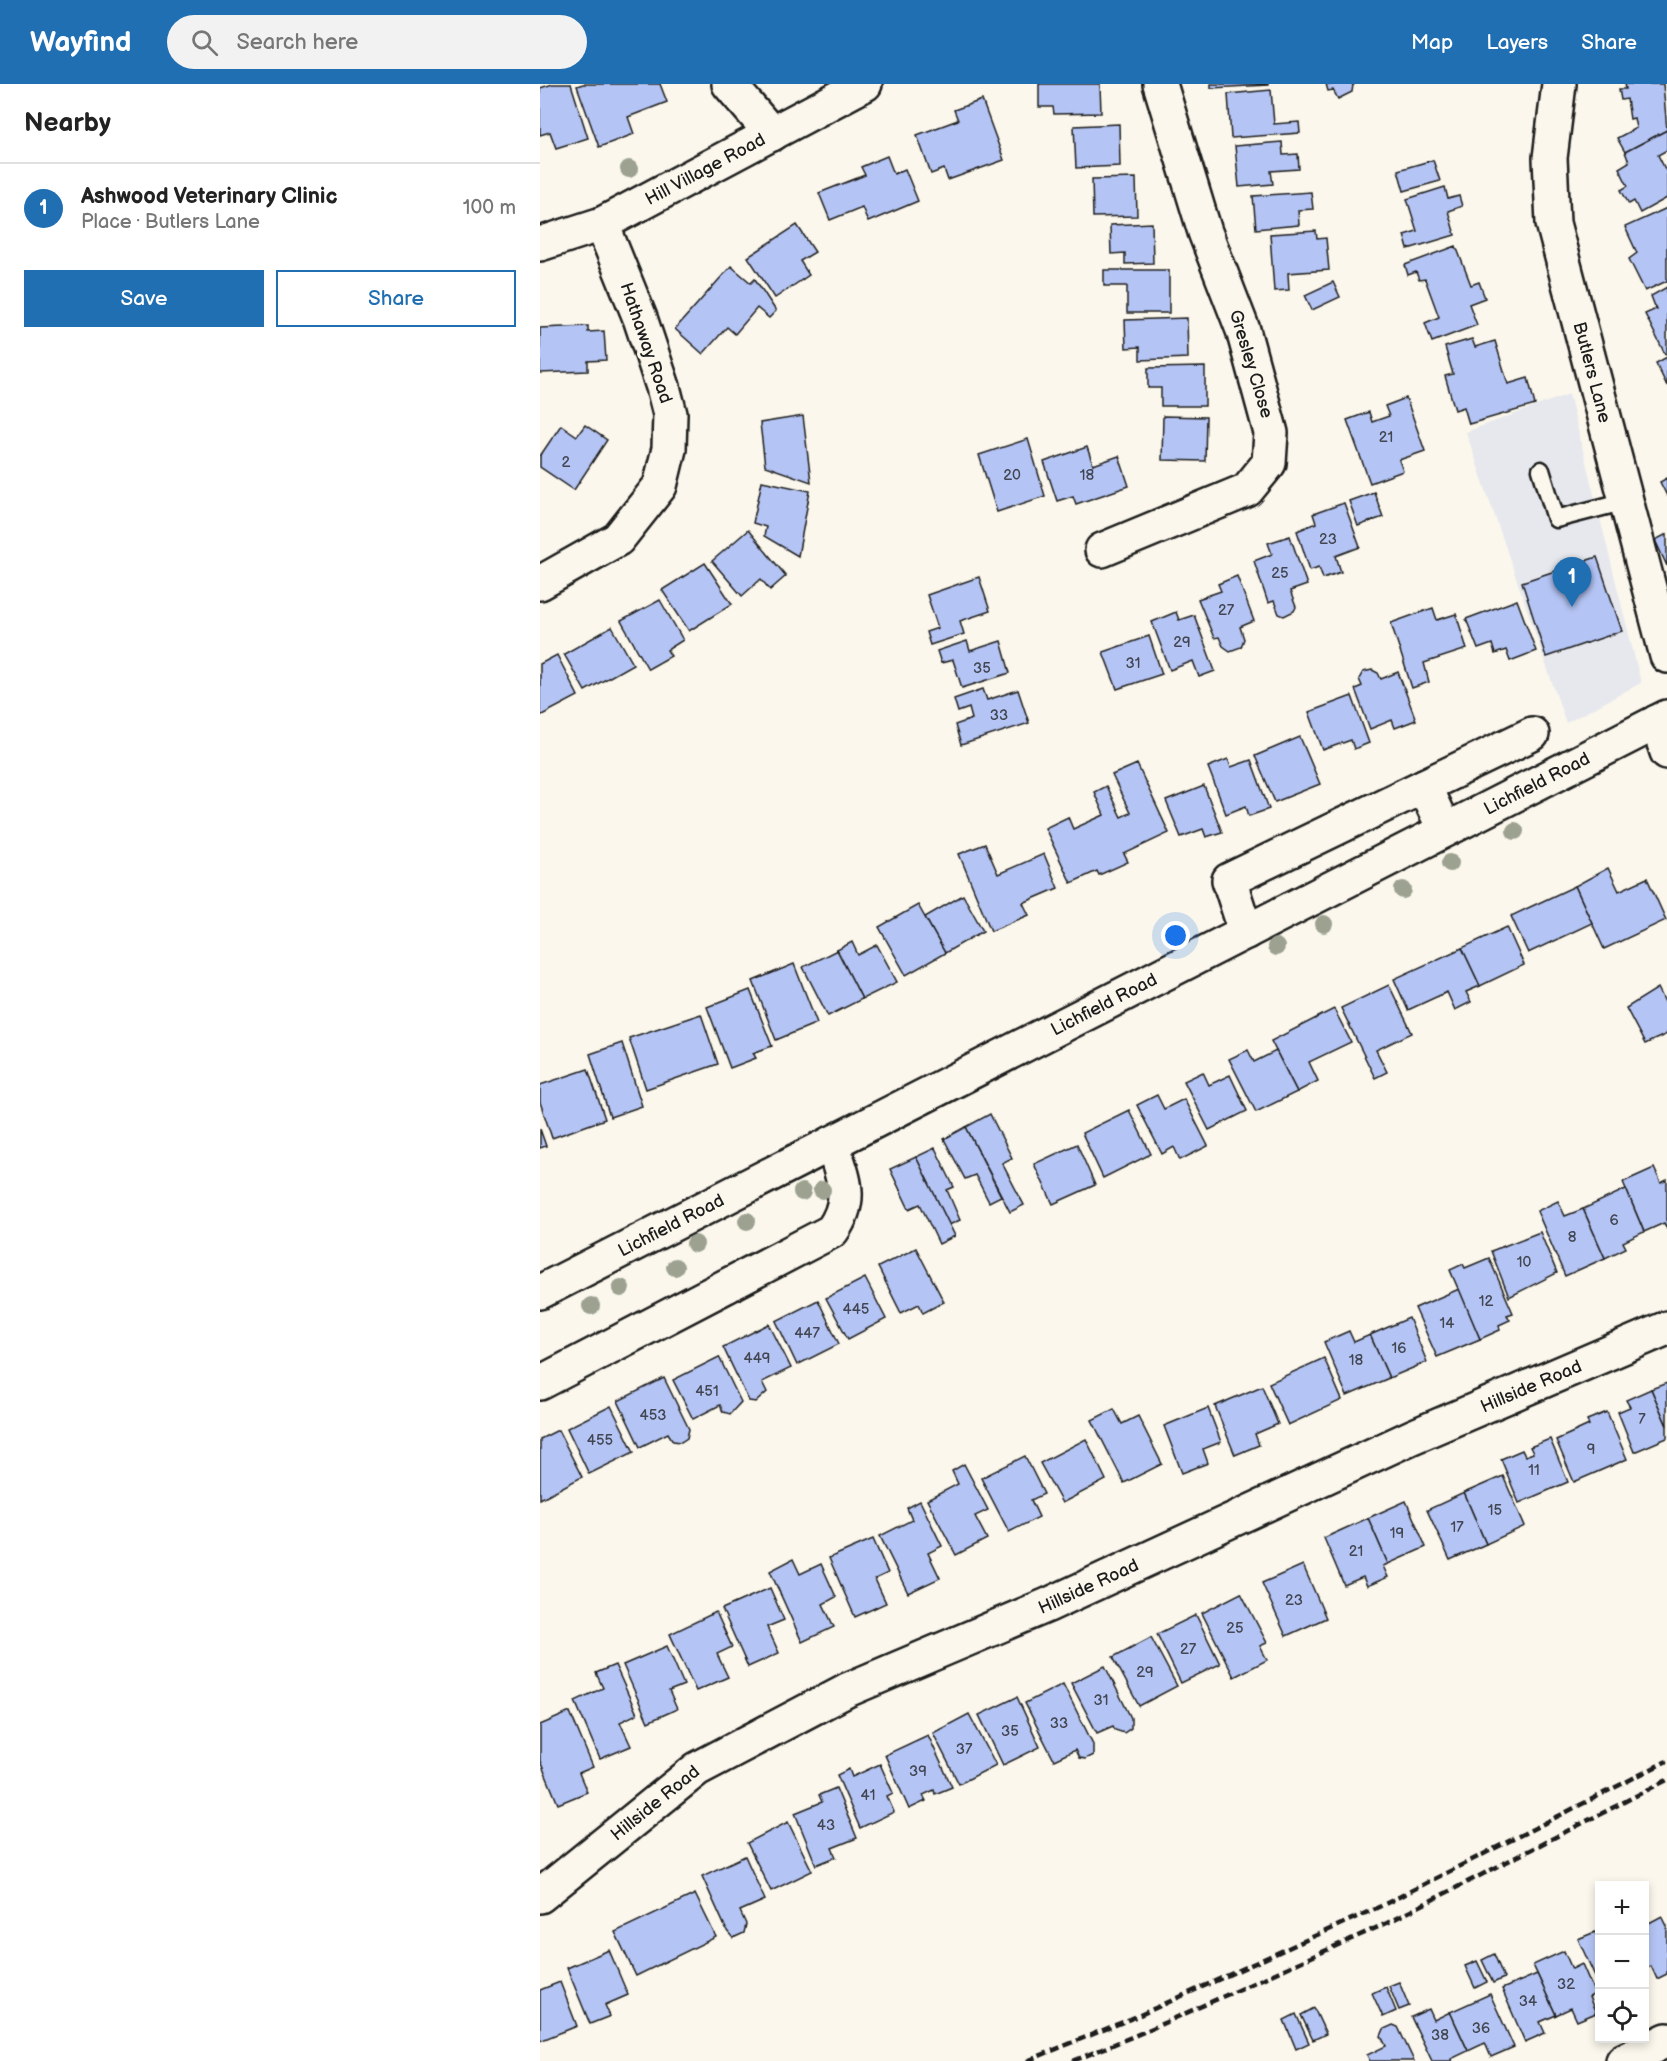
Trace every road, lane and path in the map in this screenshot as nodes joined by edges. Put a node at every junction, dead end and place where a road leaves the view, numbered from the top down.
1 (729, 84) edge
2 (865, 84) edge
3 (1160, 84) edge
4 (1559, 84) edge
5 (772, 134) junction
6 (602, 225) junction
7 (540, 244) edge
8 (1541, 470) dead end
9 (1626, 501) junction
10 (1102, 550) dead end
11 (540, 583) edge
12 (1667, 656) edge
13 (1664, 730) edge
14 (1532, 734) dead end
15 (1424, 786) junction
16 (1444, 829) junction
17 (1246, 932) junction
18 (832, 1143) junction
19 (540, 1292) edge
20 (1667, 1328) edge
21 (540, 1383) edge
22 (540, 1896) edge
23 (1667, 2040) edge
24 (1623, 2061) edge

1 - 5 street
2 - 5 street, Hill Village Road
3 - 10 street, Gresley Close
4 - 9 street, Butlers Lane
5 - 6 street, Hill Village Road
6 - 7 street, Hill Village Road
6 - 11 street, Hathaway Road
8 - 9 lane
9 - 12 street, Butlers Lane
13 - 16 street, Lichfield Road
14 - 15 street
15 - 16 street
15 - 17 street
16 - 17 street, Lichfield Road
17 - 18 street, Lichfield Road
18 - 19 street, Lichfield Road
18 - 21 street
20 - 22 street, Hillside Road
23 - 24 street

